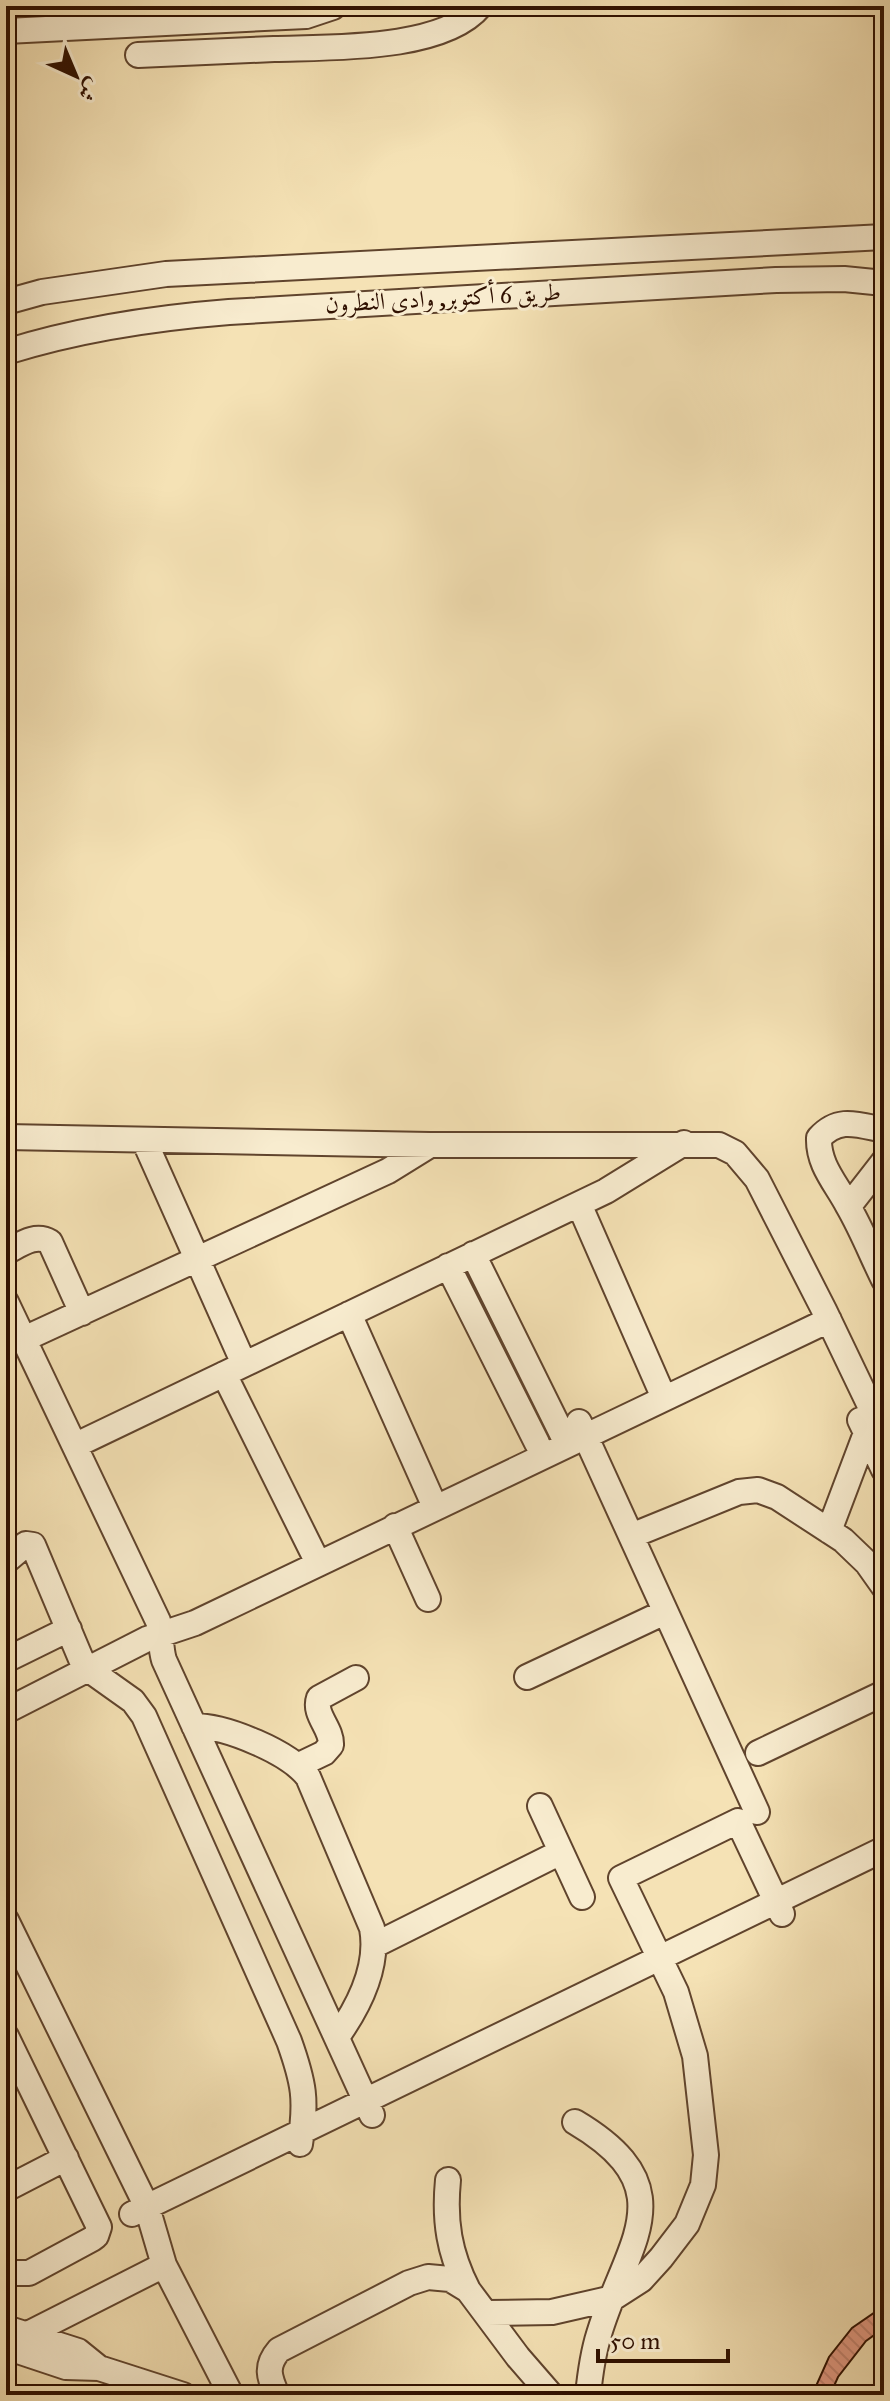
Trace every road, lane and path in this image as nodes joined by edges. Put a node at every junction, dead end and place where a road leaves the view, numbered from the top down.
1 (244, 6) edge
2 (332, 6) edge
3 (349, 6) edge
4 (480, 6) edge
5 (6, 16) edge
6 (112, 19) junction
7 (6, 31) edge
8 (138, 55) dead end
9 (884, 237) edge
10 (884, 283) edge
11 (6, 302) edge
12 (6, 352) edge
13 (884, 1130) edge
14 (6, 1137) edge
15 (144, 1140) junction
16 (684, 1143) junction
17 (430, 1145) junction
18 (884, 1161) edge
19 (579, 1204) junction
20 (849, 1206) junction
21 (6, 1252) edge
22 (473, 1254) junction
23 (196, 1260) junction
24 (448, 1266) junction
25 (884, 1280) edge
26 (6, 1302) edge
27 (82, 1313) junction
28 (349, 1314) junction
29 (821, 1318) junction
30 (24, 1339) junction
31 (234, 1369) junction
32 (662, 1391) junction
33 (573, 1434) junction
34 (875, 1434) edge
35 (537, 1443) junction
36 (76, 1445) junction
37 (884, 1470) edge
38 (432, 1501) junction
39 (395, 1526) junction
40 (829, 1531) junction
41 (631, 1536) junction
42 (7, 1556) edge
43 (315, 1557) junction
44 (884, 1587) edge
45 (428, 1599) dead end
46 (665, 1612) junction
47 (160, 1627) junction
48 (69, 1629) junction
49 (6, 1660) edge
50 (85, 1664) junction
51 (527, 1677) dead end
52 (356, 1678) dead end
53 (884, 1693) edge
54 (6, 1697) edge
55 (6, 1711) edge
56 (203, 1726) junction
57 (758, 1753) dead end
58 (299, 1765) junction
59 (540, 1806) dead end
60 (757, 1812) dead end
61 (884, 1849) edge
62 (561, 1852) junction
63 (884, 1867) edge
64 (582, 1897) dead end
65 (780, 1909) junction
66 (6, 1920) edge
67 (375, 1945) junction
68 (6, 1956) edge
69 (664, 1965) junction
70 (342, 2029) junction
71 (6, 2036) edge
72 (376, 2104) junction
73 (575, 2122) dead end
74 (301, 2141) junction
75 (66, 2158) junction
76 (448, 2180) dead end
77 (6, 2189) edge
78 (143, 2217) junction
79 (161, 2258) junction
80 (6, 2273) edge
81 (468, 2290) junction
82 (613, 2298) junction
83 (487, 2313) junction
84 (13, 2337) edge
85 (183, 2395) edge
86 (231, 2395) edge
87 (277, 2395) edge
88 (551, 2395) edge
89 (588, 2395) edge

1 - 6 street
2 - 3 street
2 - 6 street
4 - 8 street
5 - 6 street
6 - 7 street
9 - 11 street, طريق 6 أكتوبر, وادى النطرون
10 - 12 street, طريق 6 أكتوبر, وادى النطرون
13 - 20 street
14 - 15 street
15 - 17 street
15 - 23 street
16 - 17 street
16 - 19 street
16 - 29 street
17 - 23 street
18 - 20 street
19 - 22 street
19 - 32 street
20 - 25 street
21 - 27 street
22 - 24 street
22 - 33 street
23 - 27 street
23 - 31 street
24 - 28 street
24 - 35 street
26 - 30 street
27 - 30 street
28 - 31 street
28 - 38 street
29 - 32 street
29 - 34 street
30 - 36 street
31 - 36 street
31 - 43 street
32 - 33 street
33 - 35 street
33 - 38 street
33 - 41 street
34 - 37 street
34 - 40 street
35 - 38 street
36 - 47 street
38 - 39 street
38 - 43 street
39 - 43 street
39 - 45 street
40 - 41 street
40 - 44 street
41 - 46 street
42 - 48 street
43 - 47 street
46 - 51 street
46 - 60 street
47 - 50 street
47 - 56 street
48 - 49 street
48 - 50 street
50 - 54 street
50 - 55 street
50 - 74 street
52 - 58 street
53 - 57 street
56 - 58 street
56 - 70 street
58 - 67 street
59 - 62 street
61 - 65 street
62 - 64 street
62 - 67 street
63 - 65 street
65 - 69 street
65 - 69 street
66 - 78 street
67 - 70 street
68 - 78 street
69 - 72 street
69 - 82 street
70 - 72 street
71 - 75 street
72 - 74 street
73 - 82 street
74 - 78 street
75 - 77 street
75 - 80 street
76 - 81 street
78 - 79 street
79 - 84 street
79 - 86 street
81 - 83 street
81 - 87 street
82 - 83 street
82 - 89 street
83 - 88 street
84 - 85 street

